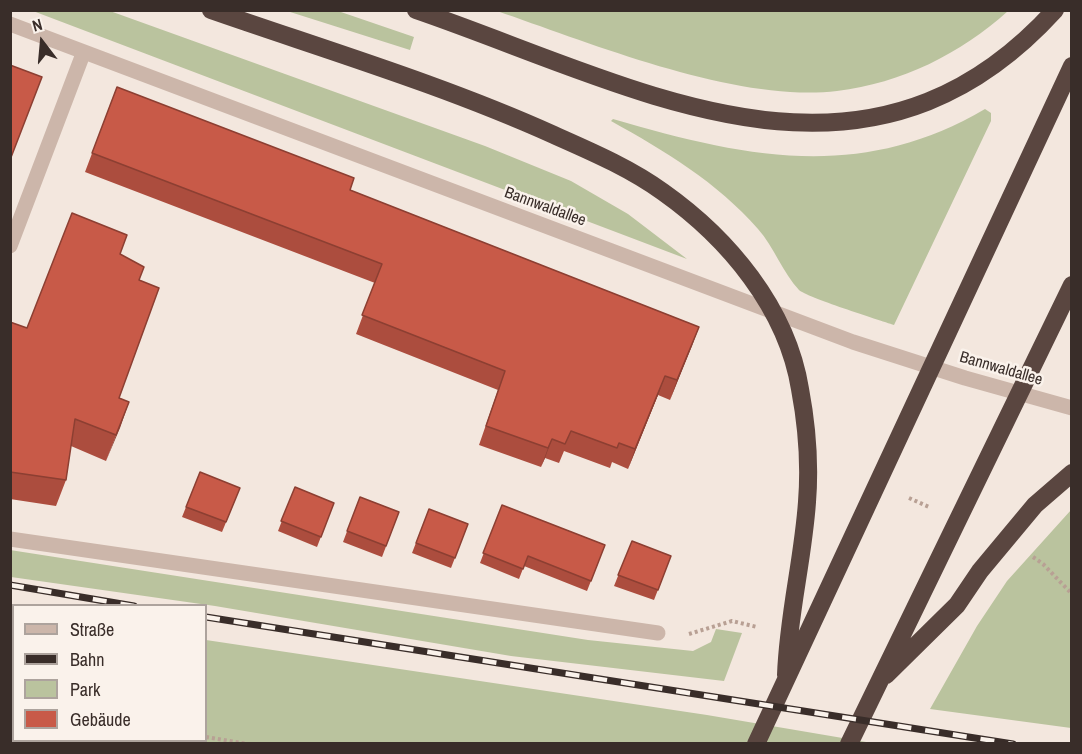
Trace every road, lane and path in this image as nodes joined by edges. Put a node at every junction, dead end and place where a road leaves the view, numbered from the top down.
1 (211, 10) edge
2 (1055, 10) edge
3 (425, 13) edge
4 (10, 24) edge
5 (83, 54) junction
6 (1071, 66) edge
7 (10, 246) edge
8 (1071, 285) edge
9 (1071, 408) edge
10 (1071, 473) edge
11 (10, 539) edge
12 (1029, 555) dead end
13 (1071, 594) edge
14 (732, 621) dead end
15 (658, 633) joint
16 (786, 675) junction
17 (876, 685) junction
18 (207, 737) edge
19 (247, 744) edge
20 (756, 744) edge
21 (849, 744) edge

1 - 16 highway
2 - 3 highway
4 - 5 street, Bannwaldallee
5 - 7 street
5 - 9 street, Bannwaldallee
6 - 16 highway
8 - 17 highway
10 - 17 highway
11 - 15 street
12 - 13 path
14 - 15 path
16 - 20 highway
17 - 21 highway
18 - 19 path

